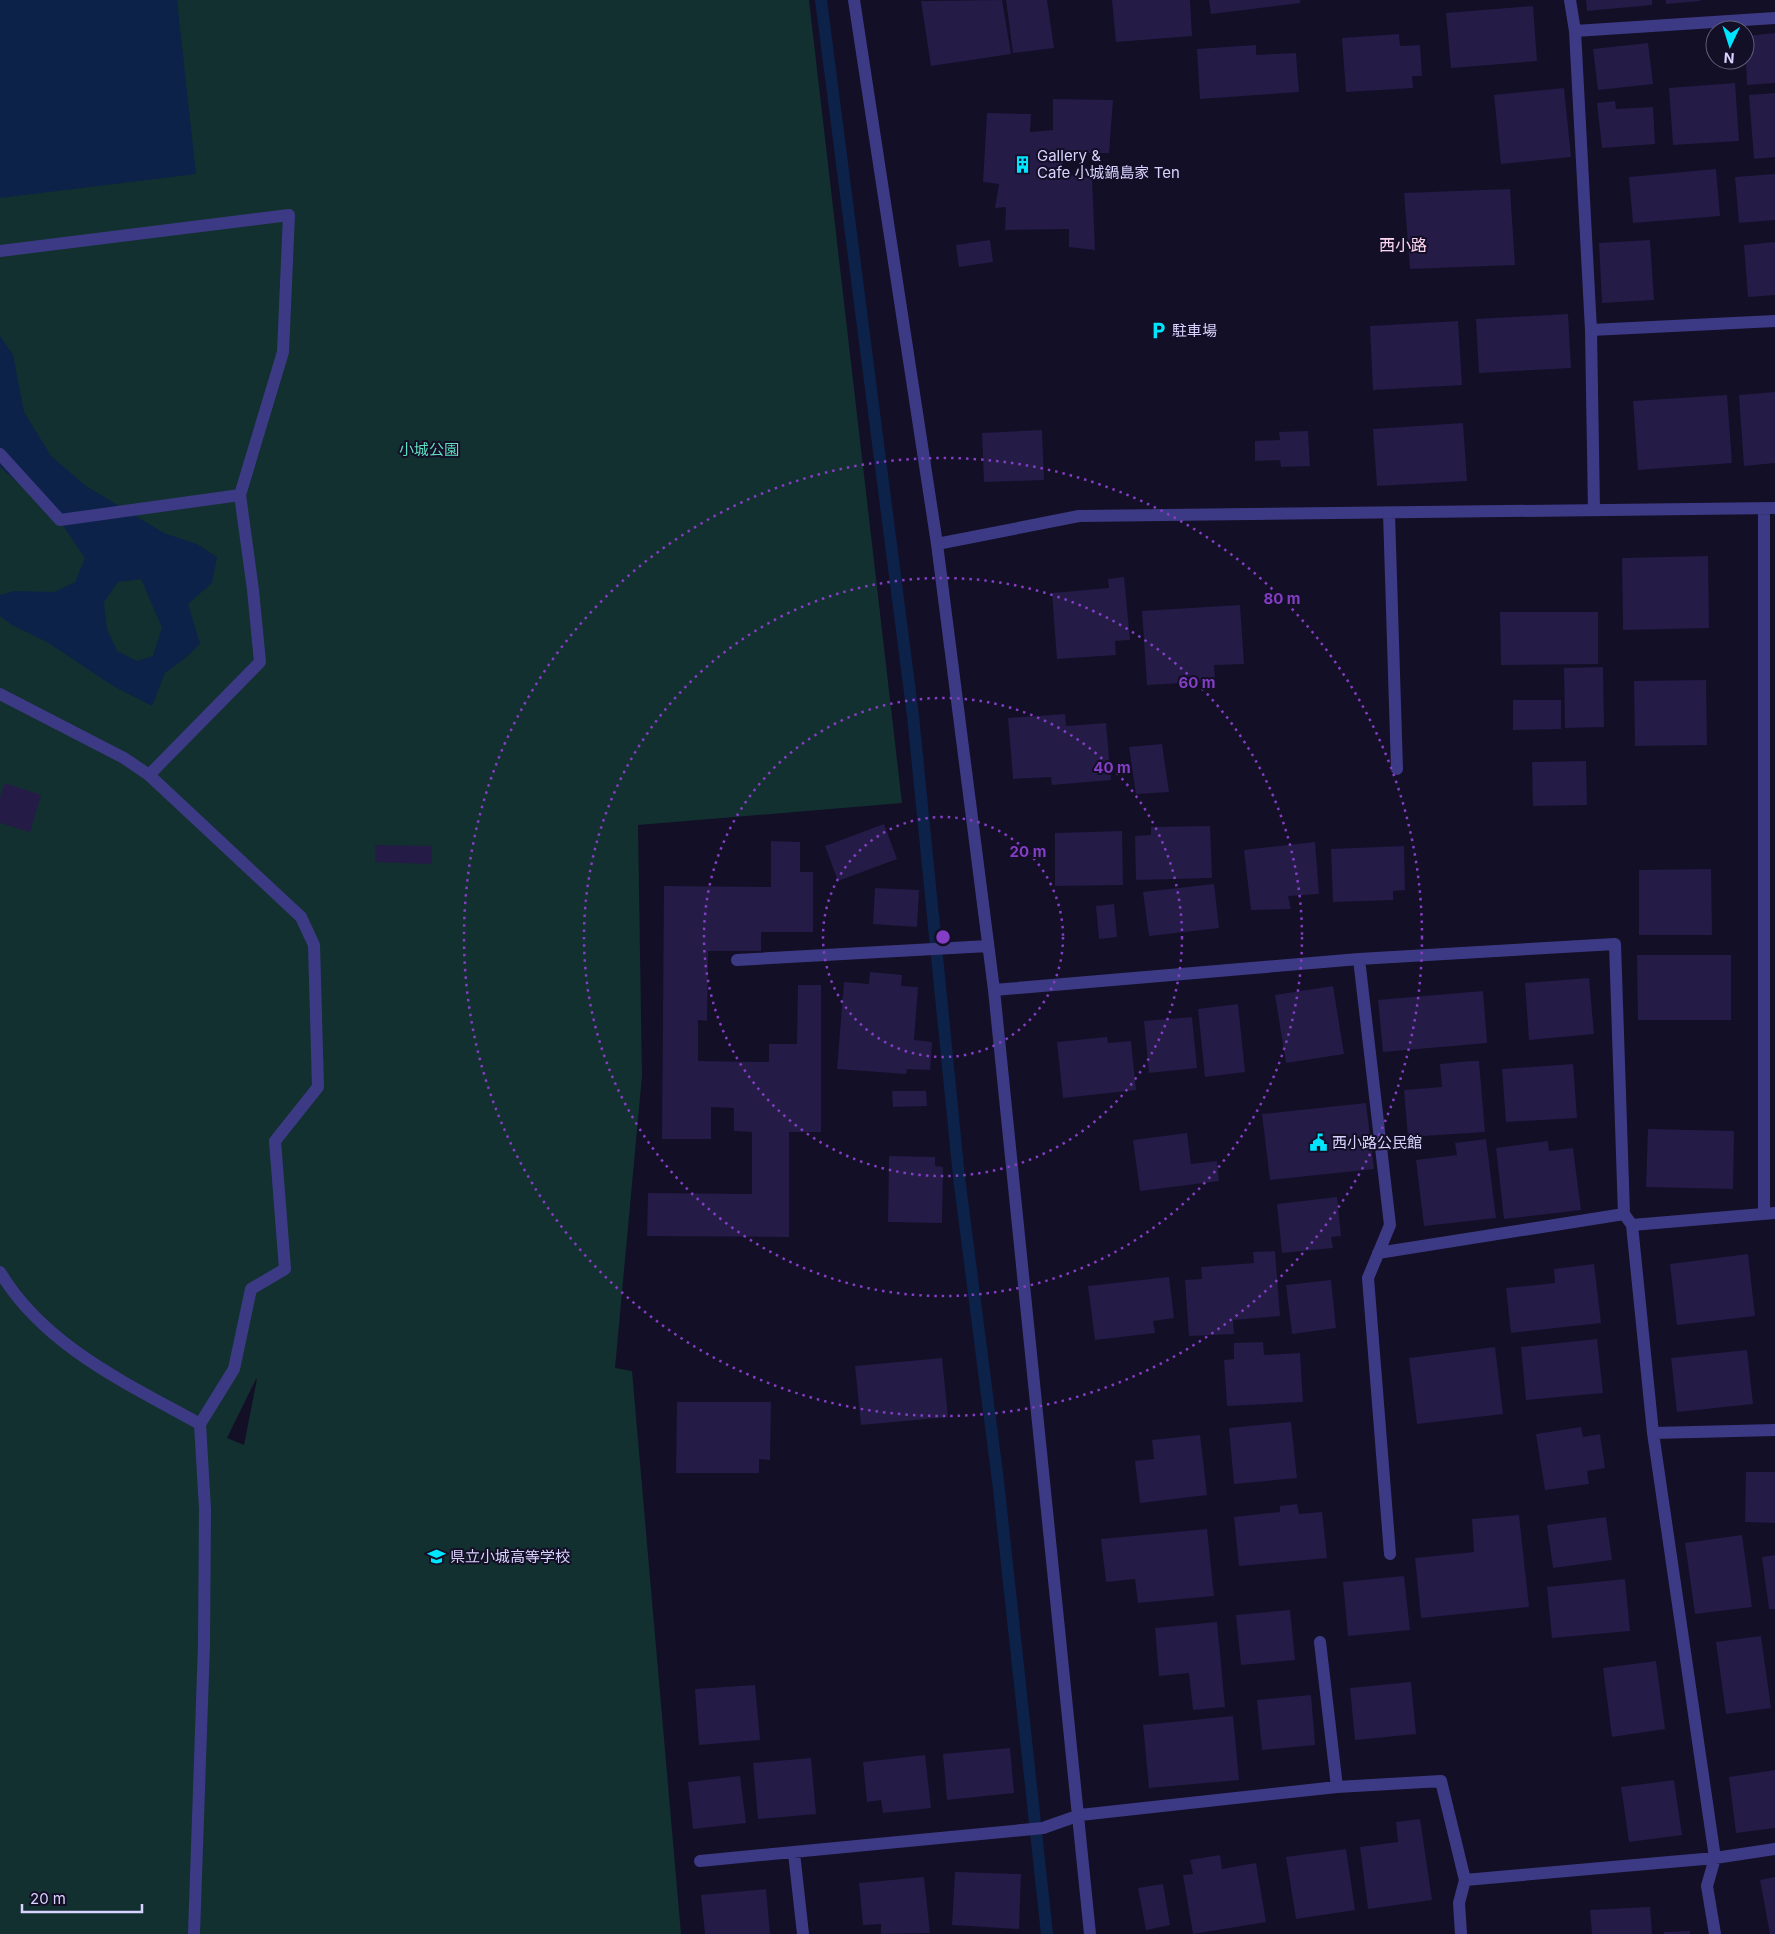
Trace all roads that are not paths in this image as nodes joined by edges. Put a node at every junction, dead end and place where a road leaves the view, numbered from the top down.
1 (854, 0) edge
2 (1570, 0) edge
3 (1775, 18) edge
4 (1575, 30) junction
5 (0, 252) edge
6 (1775, 321) edge
7 (1591, 330) junction
8 (0, 454) edge
9 (240, 495) junction
10 (1769, 509) edge
11 (1594, 510) junction
12 (1389, 513) junction
13 (937, 544) junction
14 (0, 694) edge
15 (1397, 769) dead end
16 (149, 775) junction
17 (988, 946) junction
18 (1359, 959) junction
19 (737, 960) dead end
20 (994, 990) junction
21 (1624, 1214) junction
22 (1770, 1214) edge
23 (1632, 1225) junction
24 (1378, 1253) junction
25 (0, 1272) edge
26 (200, 1424) junction
27 (1775, 1430) edge
28 (1653, 1433) junction
29 (1390, 1554) dead end
30 (1320, 1642) dead end
31 (1337, 1787) junction
32 (1080, 1815) junction
33 (1775, 1849) edge
34 (794, 1852) junction
35 (1715, 1858) junction
36 (700, 1861) dead end
37 (1465, 1880) junction
38 (194, 1934) edge
39 (803, 1934) edge
40 (1090, 1934) edge
41 (1461, 1934) edge
42 (1715, 1934) edge

1 - 13 street
2 - 4 street
3 - 4 street
4 - 7 street
5 - 9 street
6 - 7 street
7 - 11 street
8 - 9 street
9 - 16 street
10 - 11 street
10 - 22 street
11 - 12 street
12 - 13 street
12 - 15 street
13 - 17 street
14 - 16 street
16 - 26 street
17 - 19 street
17 - 20 street
18 - 20 street
18 - 21 street
18 - 24 street
20 - 32 street
21 - 23 street
21 - 24 street
22 - 23 street
23 - 28 street
24 - 29 street
25 - 26 street
26 - 38 street
27 - 28 street
28 - 35 street
30 - 31 street
31 - 32 street
31 - 37 street
32 - 34 street
32 - 40 street
33 - 35 street
34 - 36 street
34 - 39 street
35 - 37 street
35 - 42 street
37 - 41 street

